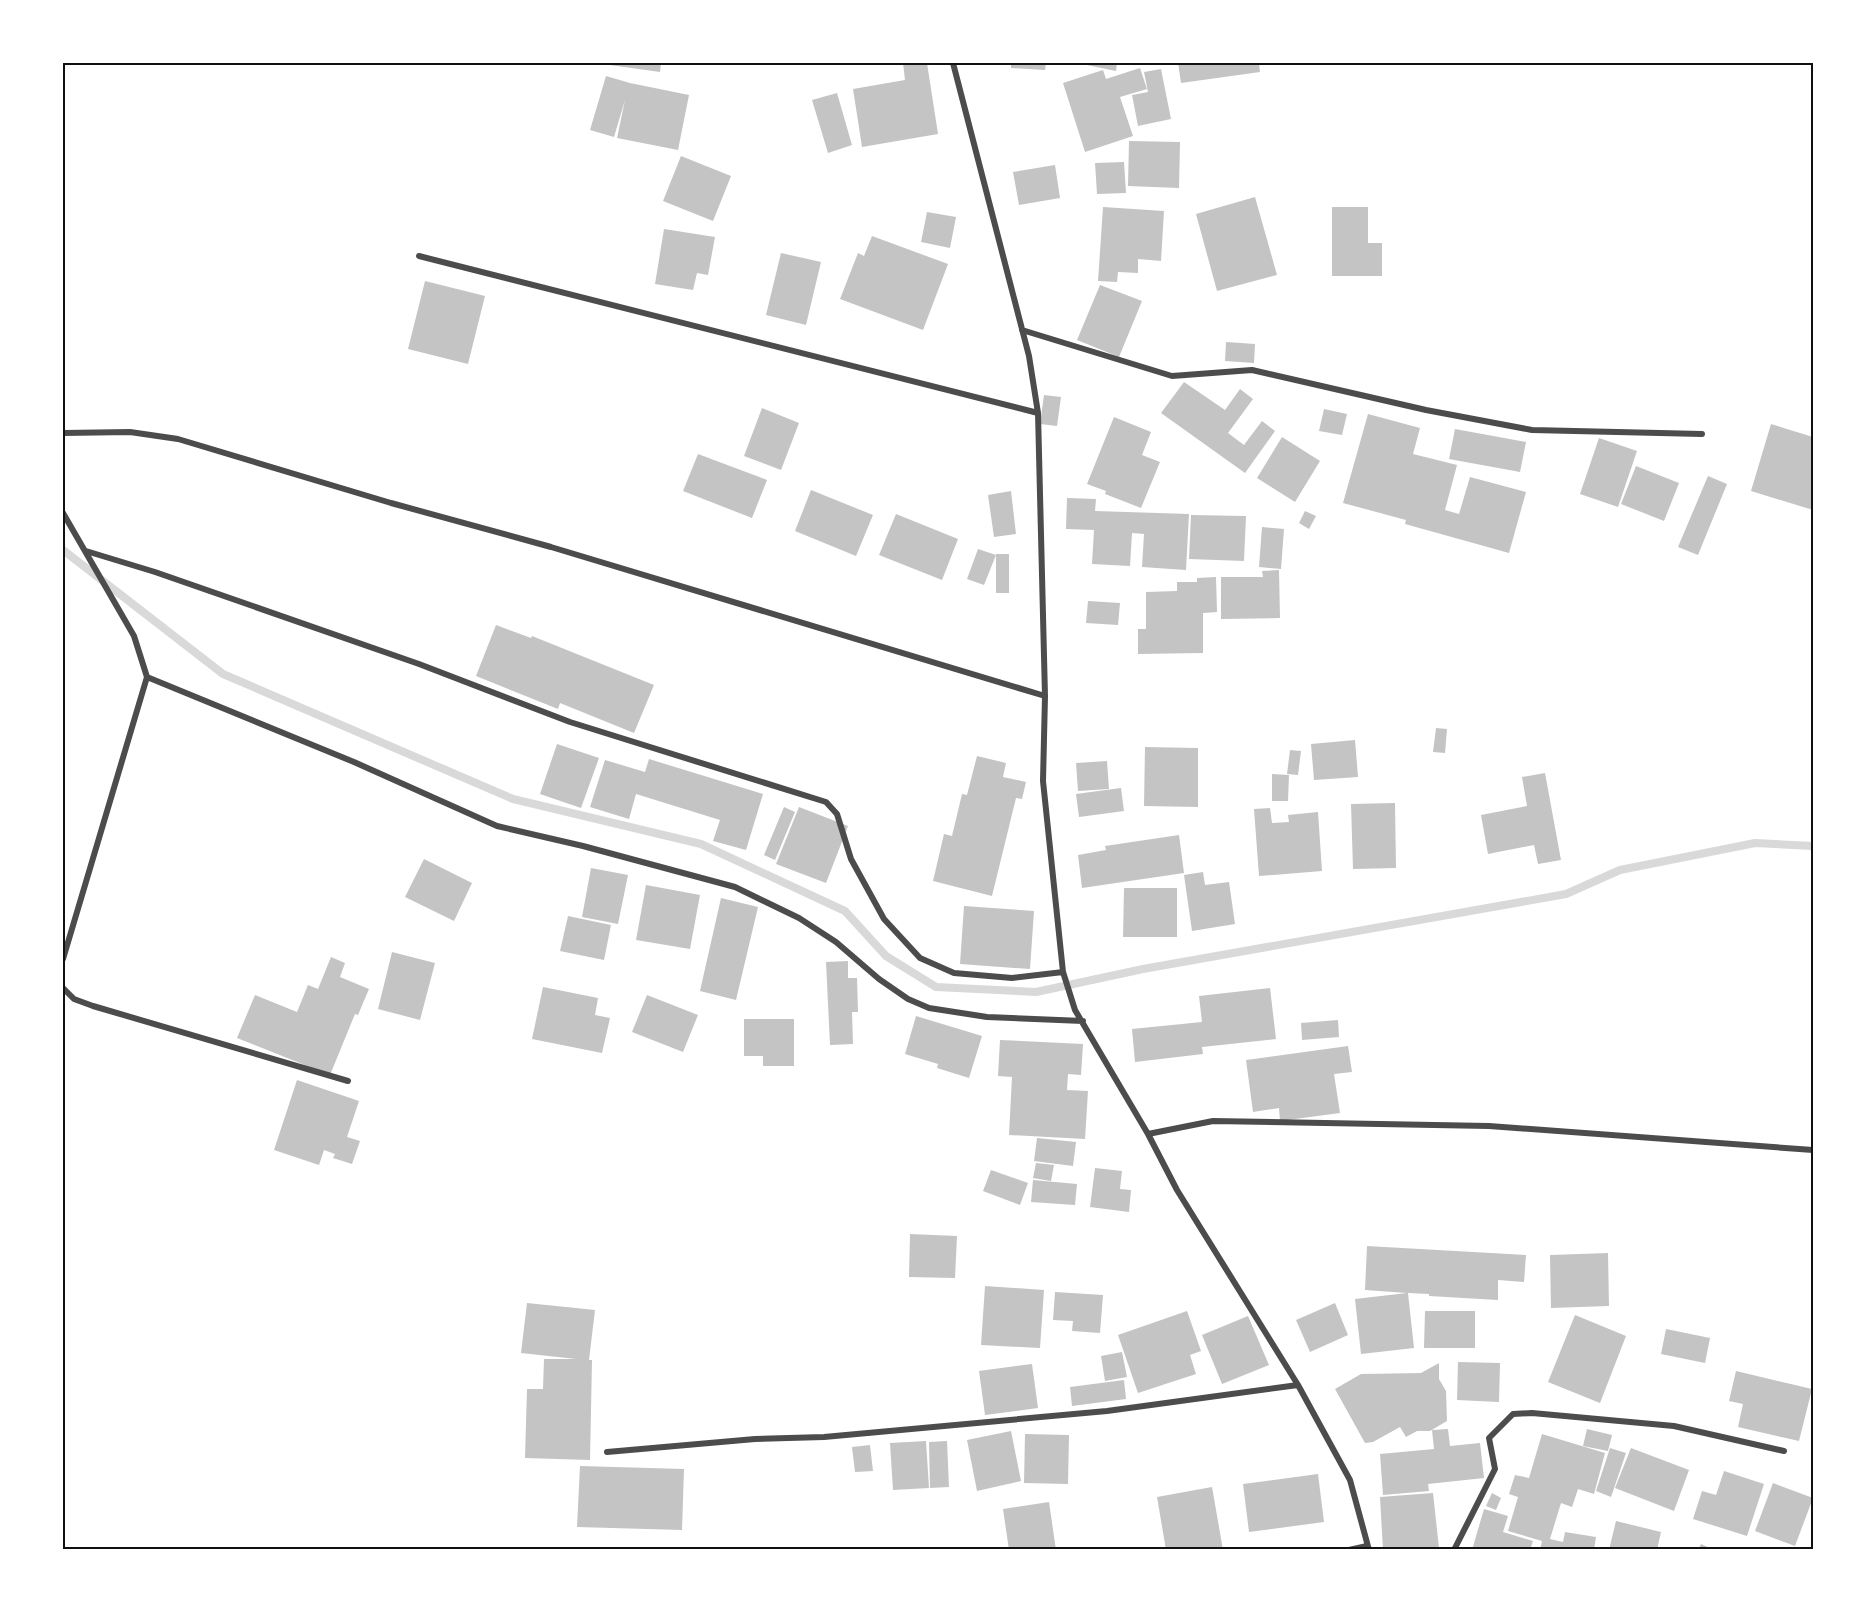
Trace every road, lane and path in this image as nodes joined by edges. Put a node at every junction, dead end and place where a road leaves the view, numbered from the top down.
1 (953, 63) edge
2 (419, 256) dead end
3 (1022, 330) junction
4 (1038, 413) junction
5 (63, 433) edge
6 (1702, 434) dead end
7 (63, 513) edge
8 (86, 551) junction
9 (147, 677) junction
10 (1045, 696) junction
11 (63, 959) edge
12 (1063, 972) junction
13 (63, 988) edge
14 (1083, 1022) junction
15 (348, 1081) dead end
16 (1148, 1134) junction
17 (1813, 1150) edge
18 (1298, 1385) junction
19 (1784, 1451) dead end
20 (607, 1452) dead end
21 (1368, 1548) edge
22 (1349, 1550) edge
23 (1454, 1550) edge

1 - 3 street
2 - 4 street
3 - 4 street
3 - 6 street
4 - 10 street
5 - 10 street
7 - 8 street
8 - 9 street
8 - 12 street
9 - 11 street
9 - 14 street
10 - 12 street
12 - 14 street
13 - 15 street
14 - 16 street
16 - 17 street
16 - 18 street
18 - 20 street
18 - 21 street
19 - 23 street
21 - 22 street

